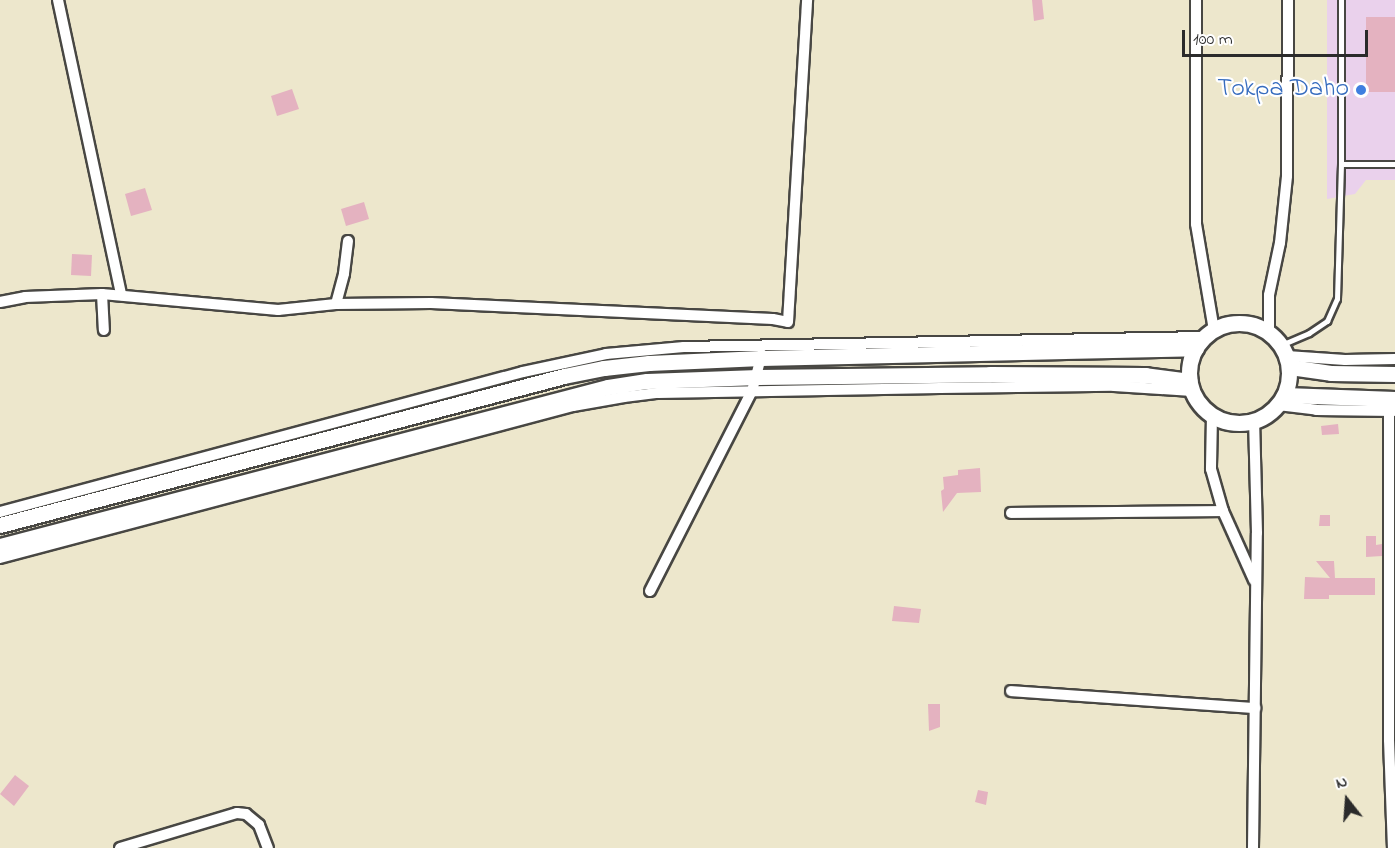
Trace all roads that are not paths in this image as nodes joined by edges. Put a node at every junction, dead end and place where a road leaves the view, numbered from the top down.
1 (58, 0) edge
2 (807, 0) edge
3 (1196, 0) edge
4 (1288, 0) edge
5 (1341, 0) edge
6 (1341, 164) junction
7 (1395, 164) edge
8 (348, 241) dead end
9 (102, 294) junction
10 (121, 295) junction
11 (0, 302) edge
12 (336, 304) junction
13 (104, 330) dead end
14 (1269, 333) junction
15 (1205, 338) junction
16 (762, 352) junction
17 (1286, 356) junction
18 (1395, 359) edge
19 (1395, 374) edge
20 (755, 384) junction
21 (1191, 386) junction
22 (1281, 400) junction
23 (1393, 407) edge
24 (1212, 415) junction
25 (1254, 421) junction
26 (1223, 511) junction
27 (0, 512) edge
28 (1011, 513) dead end
29 (0, 525) edge
30 (0, 546) edge
31 (0, 558) edge
32 (1255, 583) junction
33 (650, 591) dead end
34 (1011, 691) dead end
35 (1255, 708) junction
36 (120, 848) edge
37 (268, 848) edge
38 (1253, 848) edge
39 (1393, 848) edge

1 - 10 street
2 - 12 street
3 - 15 street
4 - 14 street
5 - 6 lane
6 - 7 lane
6 - 17 lane
8 - 12 street
9 - 10 street
9 - 11 street
9 - 13 street
10 - 12 street
14 - 15 main road
14 - 17 main road
15 - 16 main road
15 - 21 main road
16 - 20 street
16 - 27 street
16 - 29 main road
17 - 18 street
17 - 19 main road
17 - 22 main road
20 - 21 main road
20 - 30 main road
20 - 31 street
20 - 33 street
21 - 24 main road
22 - 23 main road
22 - 25 main road
23 - 39 street
24 - 25 main road
24 - 26 street
25 - 32 street
26 - 28 street
26 - 32 street
32 - 35 street
34 - 35 street
35 - 38 street
36 - 37 street

